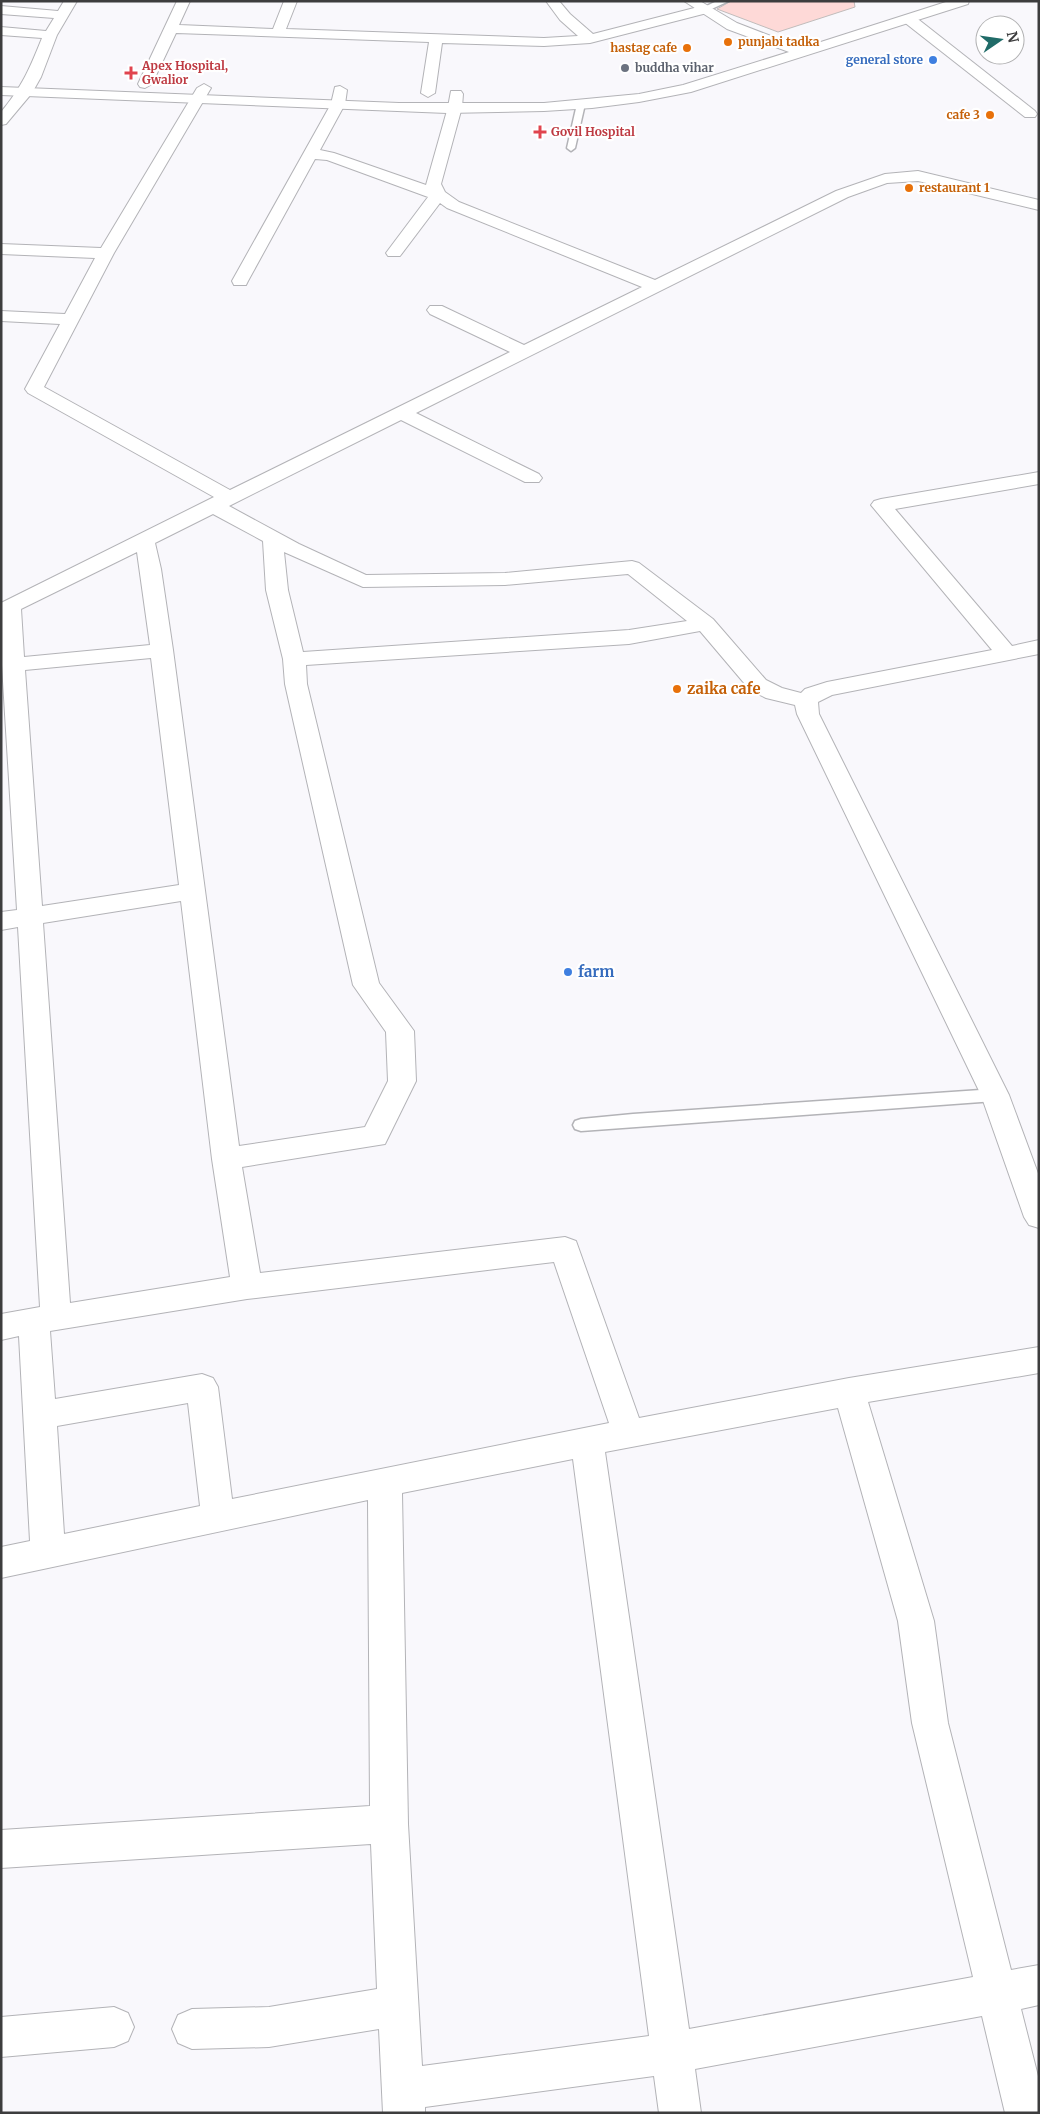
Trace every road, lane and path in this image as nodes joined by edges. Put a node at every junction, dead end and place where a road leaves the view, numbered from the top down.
1 (72, 1) edge
2 (184, 1) edge
3 (291, 1) edge
4 (552, 1) edge
5 (690, 1) edge
6 (725, 1) edge
7 (929, 1) edge
8 (963, 1) edge
9 (1, 10) edge
10 (702, 10) junction
11 (63, 15) junction
12 (909, 19) junction
13 (169, 29) junction
14 (1, 31) edge
15 (278, 33) junction
16 (50, 35) junction
17 (436, 38) junction
18 (590, 39) junction
19 (787, 47) junction
20 (804, 53) junction
21 (18, 76) dead end
22 (34, 77) junction
23 (52, 78) dead end
24 (126, 83) dead end
25 (145, 84) junction
26 (1, 91) edge
27 (25, 93) junction
28 (201, 94) junction
29 (342, 95) junction
30 (456, 101) junction
31 (581, 104) junction
32 (1030, 114) dead end
33 (1, 121) edge
34 (571, 148) dead end
35 (310, 154) junction
36 (438, 194) junction
37 (1039, 205) edge
38 (1, 249) edge
39 (106, 253) junction
40 (394, 254) dead end
41 (240, 281) dead end
42 (657, 287) junction
43 (436, 310) dead end
44 (1, 316) edge
45 (70, 320) junction
46 (525, 352) junction
47 (402, 413) junction
48 (532, 478) dead end
49 (1039, 478) edge
50 (222, 502) junction
51 (272, 537) junction
52 (144, 540) junction
53 (5, 609) edge
54 (705, 624) junction
55 (1039, 647) edge
56 (162, 650) junction
57 (1007, 653) junction
58 (294, 659) junction
59 (13, 665) junction
60 (806, 701) junction
61 (192, 891) junction
62 (30, 917) junction
63 (1, 921) edge
64 (995, 1095) junction
65 (581, 1125) dead end
66 (226, 1159) junction
67 (1039, 1217) edge
68 (247, 1287) junction
69 (45, 1319) junction
70 (1, 1327) edge
71 (1039, 1360) edge
72 (849, 1390) junction
73 (39, 1415) junction
74 (628, 1432) junction
75 (587, 1441) junction
76 (384, 1484) junction
77 (218, 1518) junction
78 (48, 1553) junction
79 (1, 1563) edge
80 (389, 1824) junction
81 (1, 1850) edge
82 (1039, 1986) edge
83 (996, 1992) junction
84 (398, 2006) junction
85 (114, 2027) dead end
86 (192, 2029) dead end
87 (1, 2037) edge
88 (672, 2053) junction
89 (403, 2101) edge
90 (680, 2113) edge
91 (1026, 2113) edge

1 - 11 street
2 - 13 street
3 - 15 street
4 - 18 street
5 - 10 street
6 - 10 lane
7 - 19 street
8 - 12 street
9 - 11 street
10 - 18 street
10 - 19 street
11 - 16 street
12 - 20 street
12 - 32 street
13 - 15 street
13 - 25 street
14 - 16 street
15 - 17 street
16 - 22 street
17 - 18 street
17 - 30 street
19 - 20 street
19 - 30 street
20 - 31 street
21 - 22 street
22 - 23 street
22 - 27 street
24 - 25 street
25 - 28 street
26 - 27 street
27 - 28 street
27 - 33 street
28 - 29 street
28 - 39 street
29 - 30 street
29 - 35 street
30 - 31 street
30 - 36 street
31 - 34 lane
35 - 36 street
35 - 41 street
36 - 40 street
36 - 42 street
37 - 42 street
38 - 39 street
39 - 45 street
42 - 46 street
43 - 46 street
44 - 45 street
45 - 50 street
46 - 47 street
47 - 48 street
47 - 50 street
49 - 57 street
50 - 51 street
50 - 52 street
51 - 54 street
51 - 58 street
52 - 53 street
52 - 56 street
53 - 59 street
54 - 58 street
54 - 60 street
55 - 57 street
56 - 59 street
56 - 61 street
57 - 60 street
58 - 66 street
59 - 62 street
60 - 64 street
61 - 62 street
61 - 66 street
62 - 63 street
62 - 69 street
64 - 65 lane
64 - 67 street
66 - 68 street
68 - 69 street
68 - 74 street
69 - 70 street
69 - 73 street
71 - 72 street
72 - 74 street
72 - 83 street
73 - 77 street
73 - 78 street
74 - 75 street
75 - 76 street
75 - 88 street
76 - 77 street
76 - 80 street
77 - 78 street
78 - 79 street
80 - 81 street
80 - 84 street
82 - 83 street
83 - 88 street
83 - 91 street
84 - 86 street
84 - 89 street
85 - 87 street
88 - 89 street
88 - 90 street

